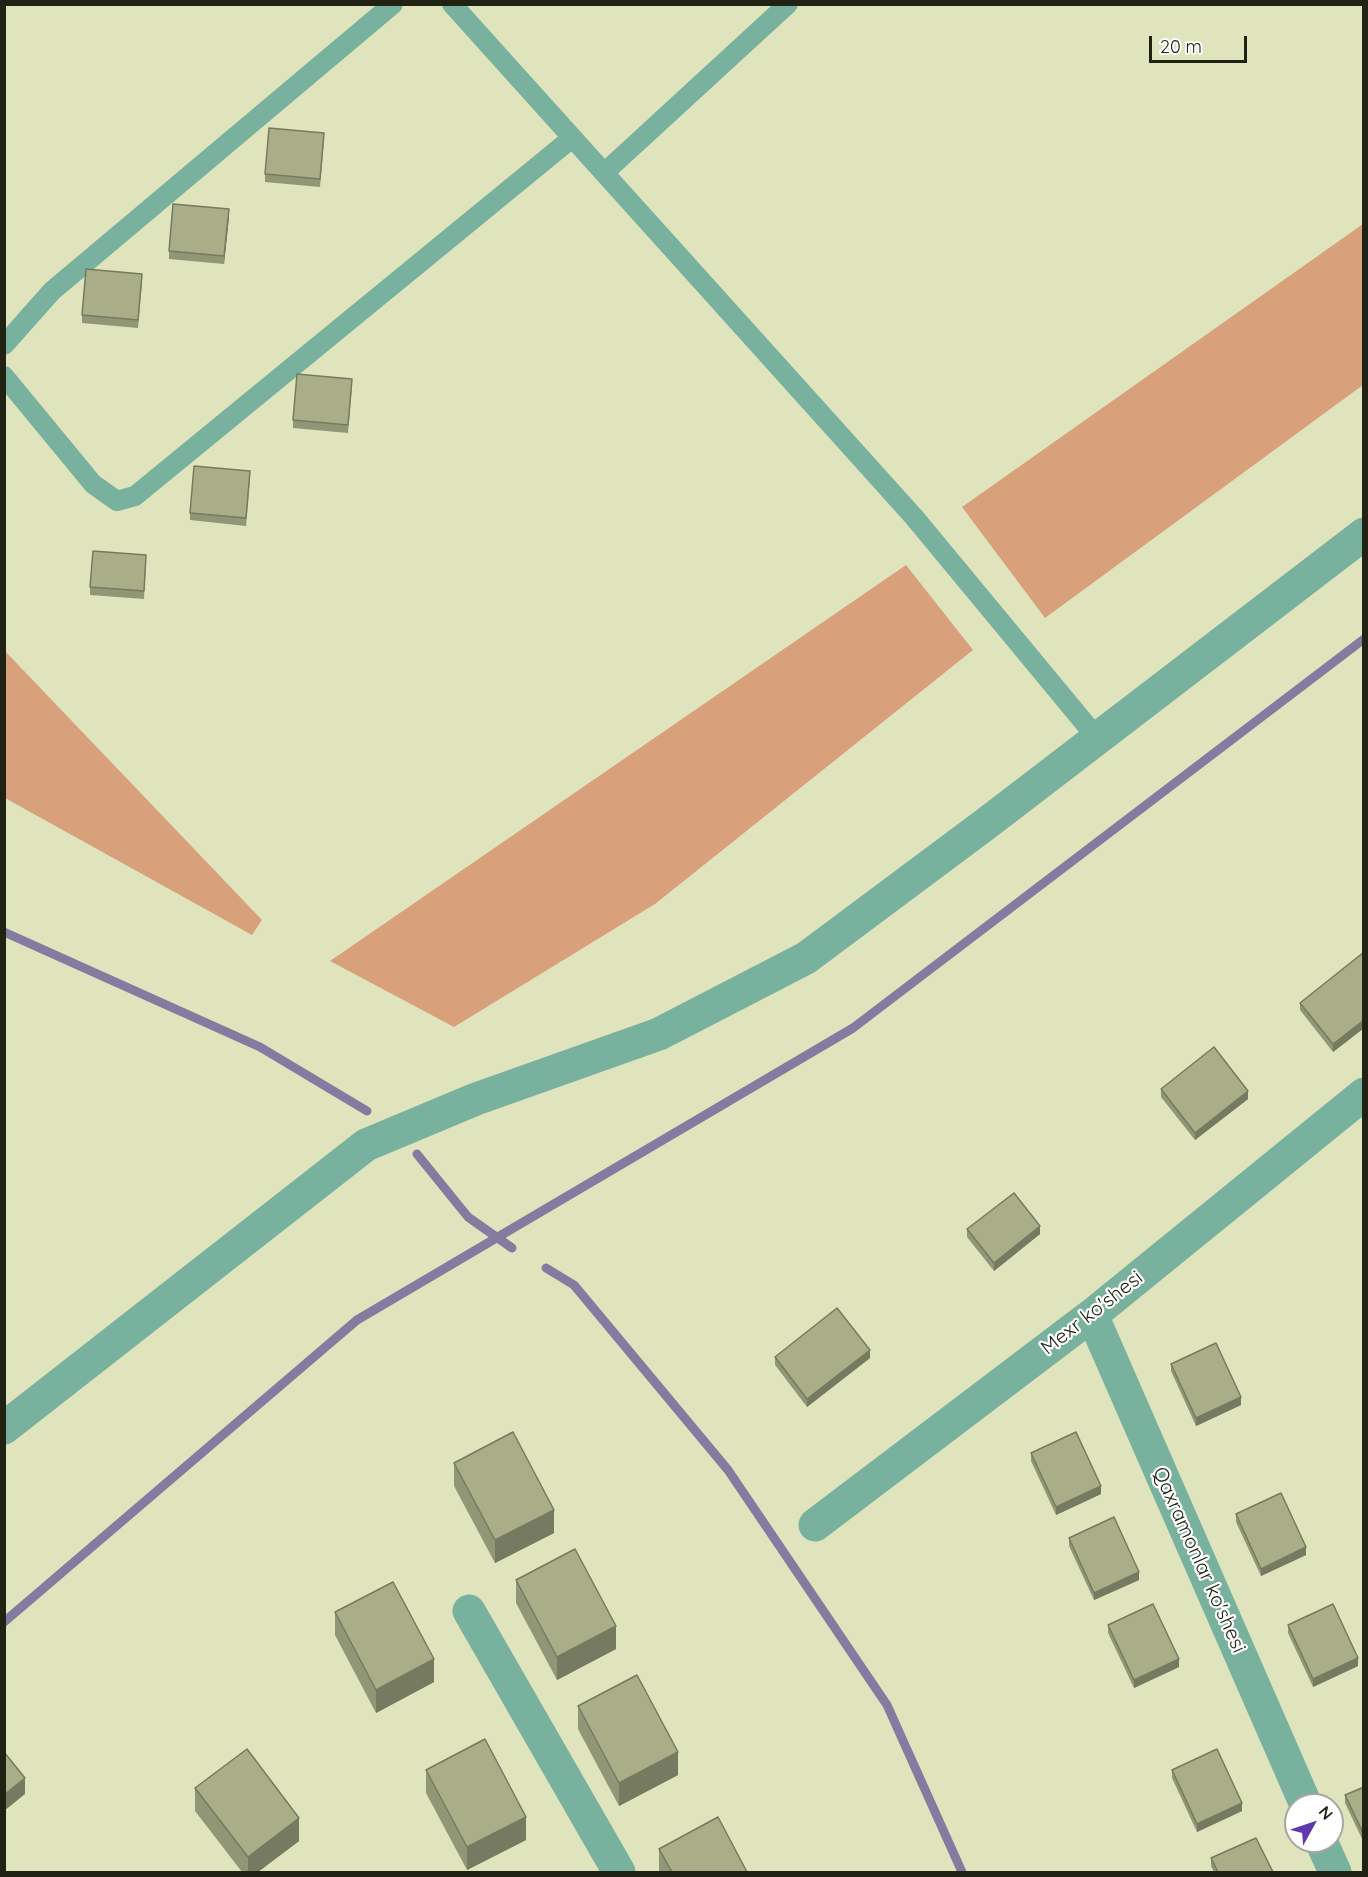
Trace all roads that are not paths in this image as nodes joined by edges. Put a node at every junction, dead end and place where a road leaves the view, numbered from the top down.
1 (393, 4) edge
2 (452, 4) edge
3 (788, 4) edge
4 (572, 138) junction
5 (604, 173) junction
6 (4, 345) edge
7 (4, 376) edge
8 (1364, 534) edge
9 (1097, 738) junction
10 (1364, 1094) edge
11 (1092, 1315) junction
12 (4, 1428) edge
13 (815, 1524) dead end
14 (469, 1611) dead end
15 (1301, 1793) edge
16 (1327, 1853) edge
17 (619, 1872) edge
18 (1335, 1872) edge

1 - 6 lane
2 - 4 lane
3 - 5 lane
4 - 5 lane
4 - 7 lane
5 - 9 lane
8 - 9 street
9 - 12 street
10 - 11 street, Mexr ko'shesi
11 - 13 street, Mexr ko'shesi
11 - 15 street, Qaxramonlar ko'shesi
14 - 17 street
16 - 18 street

